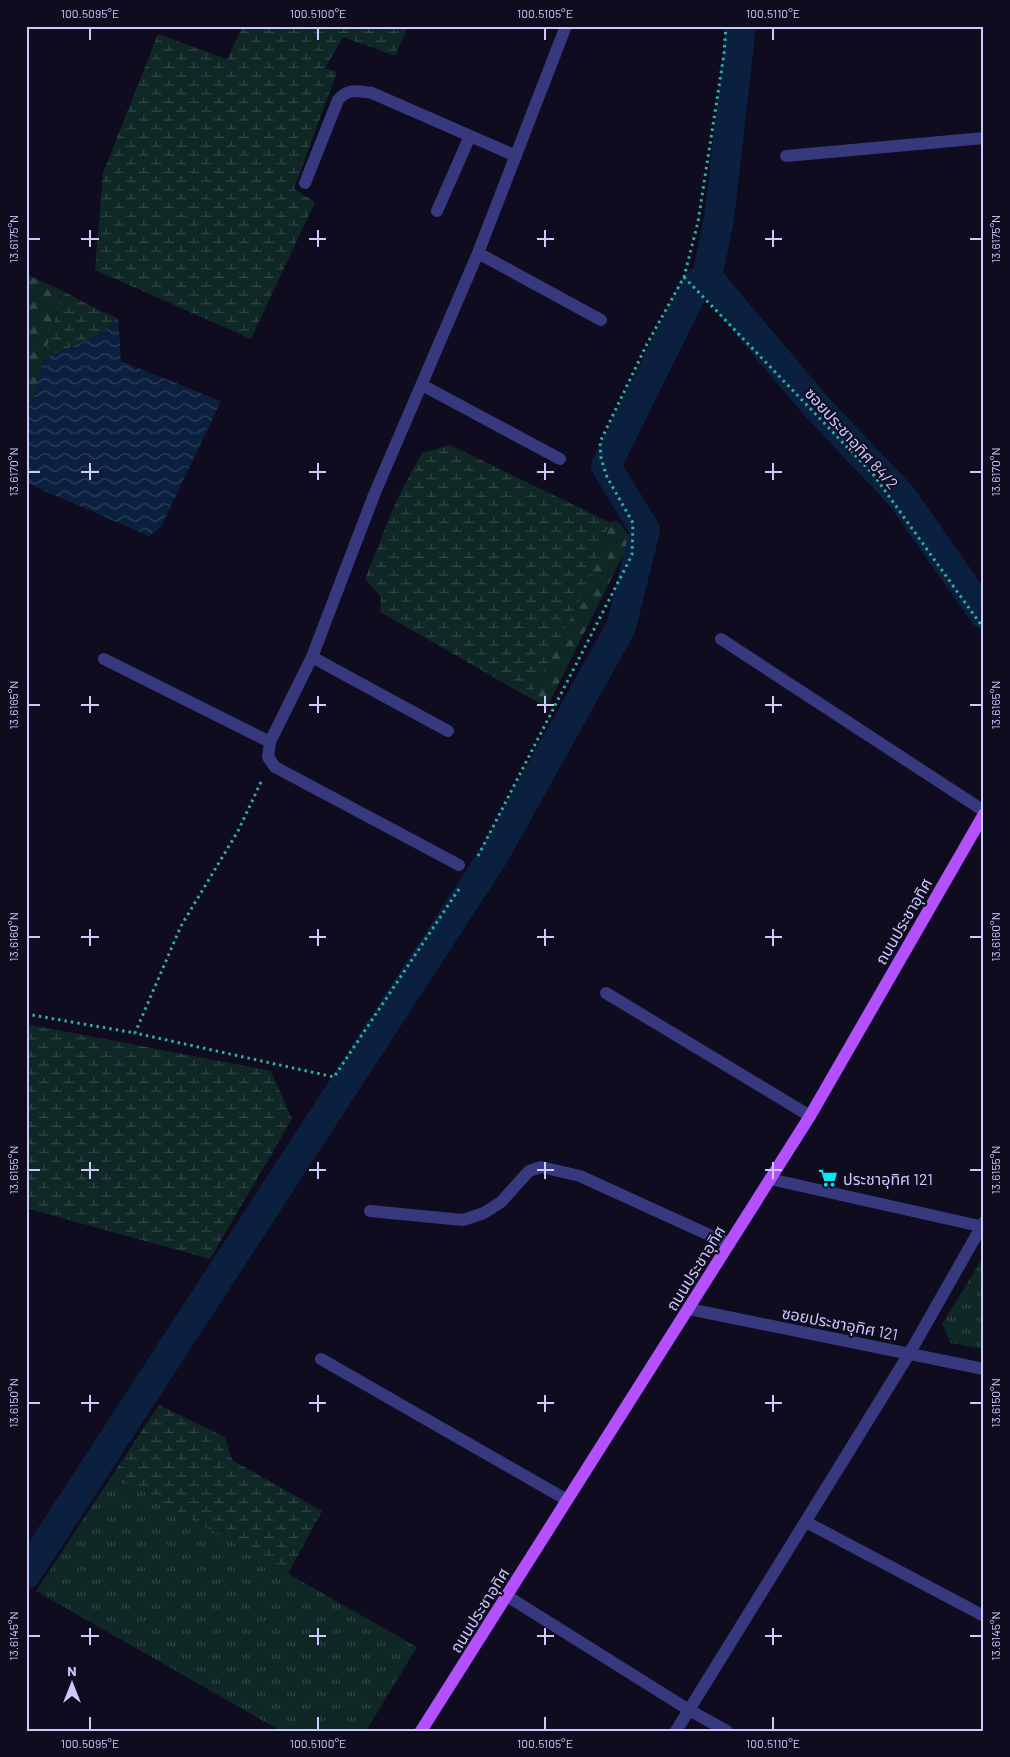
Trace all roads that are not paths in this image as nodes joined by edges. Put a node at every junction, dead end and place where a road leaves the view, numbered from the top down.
1 (566, 26) edge
2 (470, 136) junction
3 (984, 138) edge
4 (516, 156) junction
5 (786, 156) dead end
6 (305, 183) dead end
7 (437, 211) dead end
8 (478, 253) junction
9 (601, 320) dead end
10 (422, 385) junction
11 (560, 459) dead end
12 (721, 639) dead end
13 (312, 658) junction
14 (104, 659) dead end
15 (448, 731) dead end
16 (270, 742) junction
17 (984, 813) edge
18 (459, 865) dead end
19 (606, 993) dead end
20 (810, 1116) junction
21 (770, 1179) junction
22 (370, 1211) dead end
23 (983, 1225) edge
24 (729, 1244) junction
25 (689, 1309) junction
26 (909, 1354) junction
27 (321, 1359) dead end
28 (984, 1368) edge
29 (567, 1500) junction
30 (806, 1522) junction
31 (507, 1596) junction
32 (984, 1616) edge
33 (689, 1710) junction
34 (421, 1731) edge
35 (676, 1731) edge
36 (727, 1731) edge

1 - 4 street
2 - 4 street
2 - 6 street
2 - 7 street
3 - 5 street
4 - 8 street
8 - 9 street
8 - 10 street
10 - 11 street
10 - 13 street
12 - 17 street
13 - 15 street
13 - 16 street
14 - 16 street
16 - 18 street
17 - 20 main road, ถนนประชาอุทิศ
19 - 20 street
20 - 21 main road, ถนนประชาอุทิศ
21 - 23 street
21 - 24 main road, ถนนประชาอุทิศ
22 - 24 street
23 - 26 street
24 - 25 main road, ถนนประชาอุทิศ
25 - 26 street, ซอยประชาอุทิศ 121
25 - 29 main road, ถนนประชาอุทิศ
26 - 28 street, ซอยประชาอุทิศ 121
26 - 30 street
27 - 29 street
29 - 31 main road, ถนนประชาอุทิศ
30 - 32 street
30 - 33 street
31 - 33 street
31 - 34 main road, ถนนประชาอุทิศ
33 - 35 street
33 - 36 street

